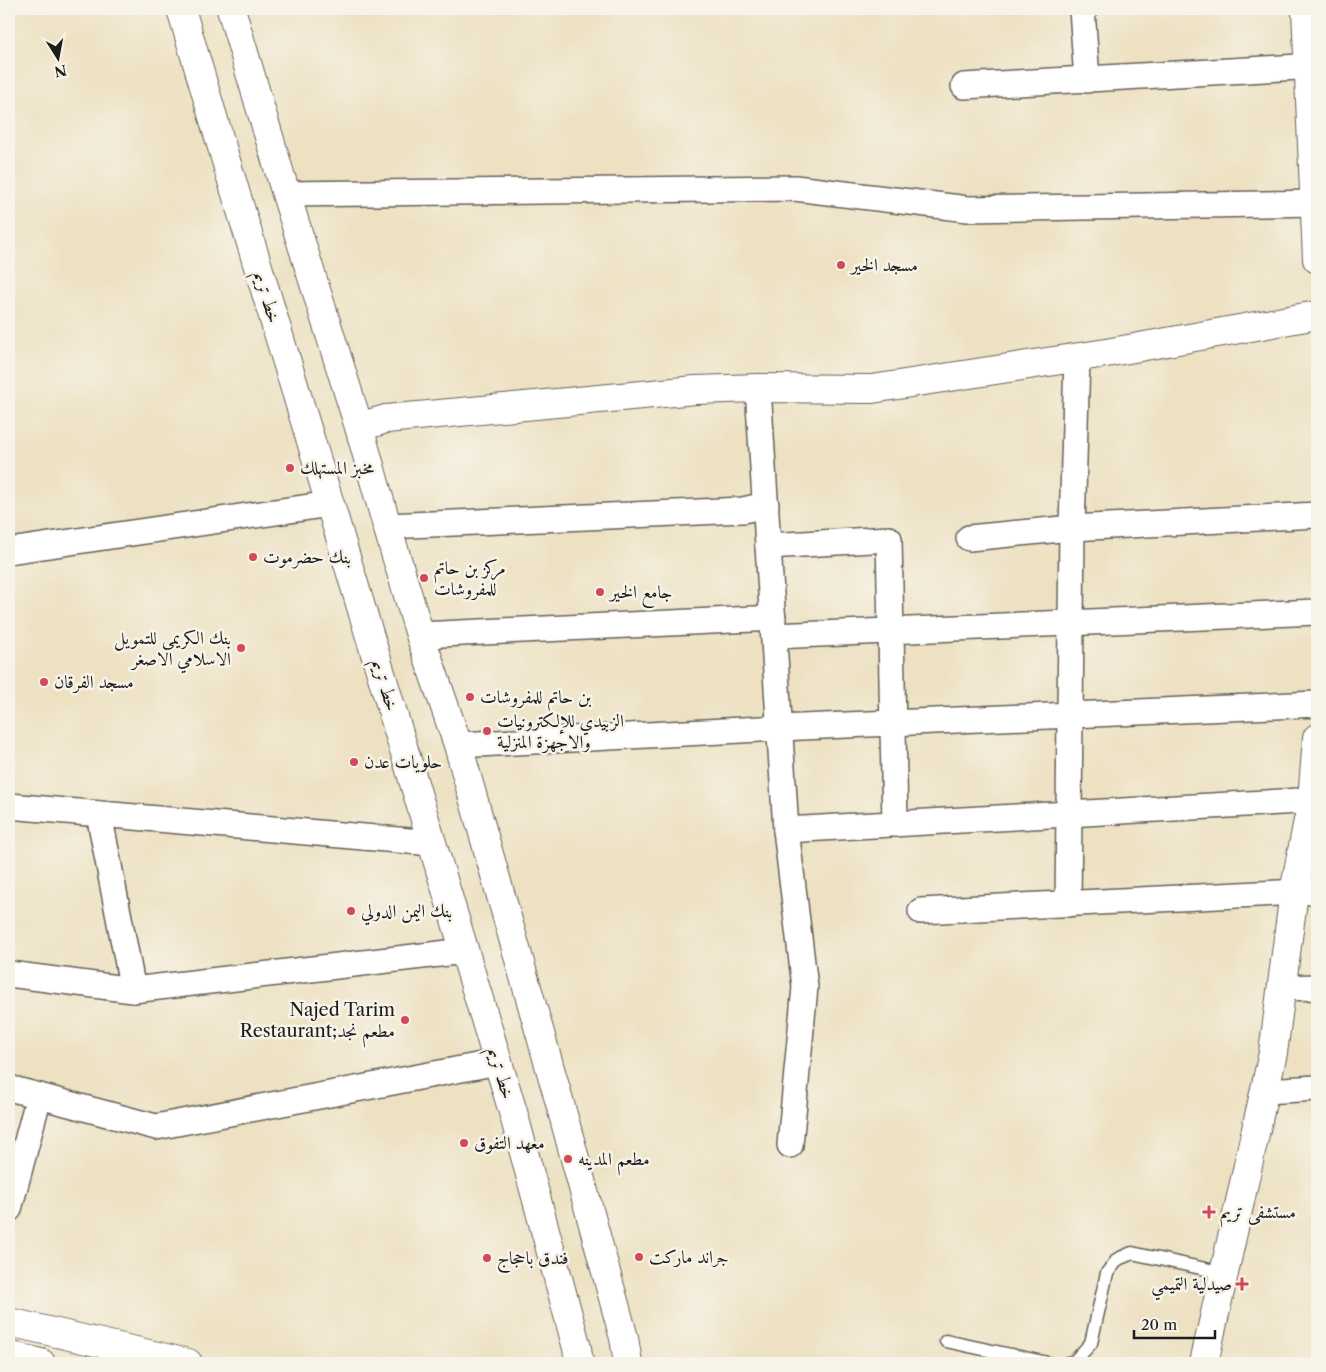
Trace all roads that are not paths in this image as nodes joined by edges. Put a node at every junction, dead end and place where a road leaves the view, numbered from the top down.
1 (181, 9) edge
2 (231, 9) edge
3 (1082, 9) edge
4 (1306, 9) edge
5 (1313, 67) edge
6 (1087, 80) junction
7 (964, 86) dead end
8 (286, 194) junction
9 (1316, 203) edge
10 (1317, 259) edge
11 (1317, 316) edge
12 (1077, 358) junction
13 (758, 388) junction
14 (359, 427) junction
15 (330, 504) junction
16 (766, 505) junction
17 (1317, 514) edge
18 (387, 526) junction
19 (1072, 528) junction
20 (969, 538) dead end
21 (768, 546) junction
22 (9, 551) edge
23 (1317, 612) edge
24 (1071, 623) junction
25 (774, 627) junction
26 (890, 631) junction
27 (420, 635) junction
28 (1317, 704) edge
29 (1070, 715) junction
30 (892, 723) junction
31 (780, 728) junction
32 (1317, 738) edge
33 (458, 745) junction
34 (1315, 800) edge
35 (9, 806) edge
36 (99, 814) junction
37 (1069, 814) junction
38 (895, 824) junction
39 (786, 830) junction
40 (432, 843) junction
41 (1306, 892) edge
42 (1068, 904) junction
43 (921, 911) dead end
44 (465, 951) junction
45 (9, 974) edge
46 (1317, 987) edge
47 (1282, 988) junction
48 (133, 990) junction
49 (498, 1062) junction
50 (9, 1088) edge
51 (1317, 1088) edge
52 (1265, 1091) junction
53 (39, 1096) junction
54 (790, 1145) dead end
55 (9, 1209) edge
56 (1224, 1273) junction
57 (9, 1322) edge
58 (946, 1341) dead end
59 (9, 1356) edge
60 (41, 1363) edge
61 (188, 1363) edge
62 (579, 1363) edge
63 (628, 1363) edge
64 (1048, 1363) edge
65 (1068, 1363) edge
66 (1204, 1363) edge

1 - 15 main road, خط تريم
2 - 8 main road
3 - 6 street
4 - 5 main road
5 - 6 street
5 - 9 main road
6 - 7 street
8 - 9 street
8 - 14 main road
9 - 10 main road
11 - 12 main road
12 - 13 main road
12 - 19 street
13 - 14 main road
13 - 16 street
14 - 18 main road
15 - 22 street
15 - 40 main road, خط تريم
16 - 18 street
16 - 21 street
17 - 19 street
18 - 27 main road
19 - 20 street
19 - 24 street
21 - 25 street
21 - 26 street
23 - 24 street
24 - 26 street
24 - 29 street
25 - 26 street
25 - 27 street
25 - 31 street
26 - 30 street
27 - 33 main road
28 - 29 street
29 - 30 street
29 - 37 street
30 - 31 street
30 - 38 street
31 - 33 street
31 - 39 street
32 - 34 main road
33 - 63 main road
34 - 37 street
34 - 41 main road
35 - 36 street
36 - 40 street
36 - 48 street
37 - 38 street
37 - 42 street
38 - 39 street
39 - 54 street
40 - 44 main road, خط تريم
41 - 42 street
41 - 47 main road
42 - 43 street
44 - 48 street
44 - 49 main road, خط تريم
45 - 48 street
46 - 47 street
47 - 52 main road
49 - 53 street
49 - 62 main road, خط تريم
50 - 53 street
51 - 52 street
52 - 56 main road
53 - 55 street
56 - 65 lane
56 - 66 main road
57 - 61 main road
58 - 64 lane
59 - 60 main road

